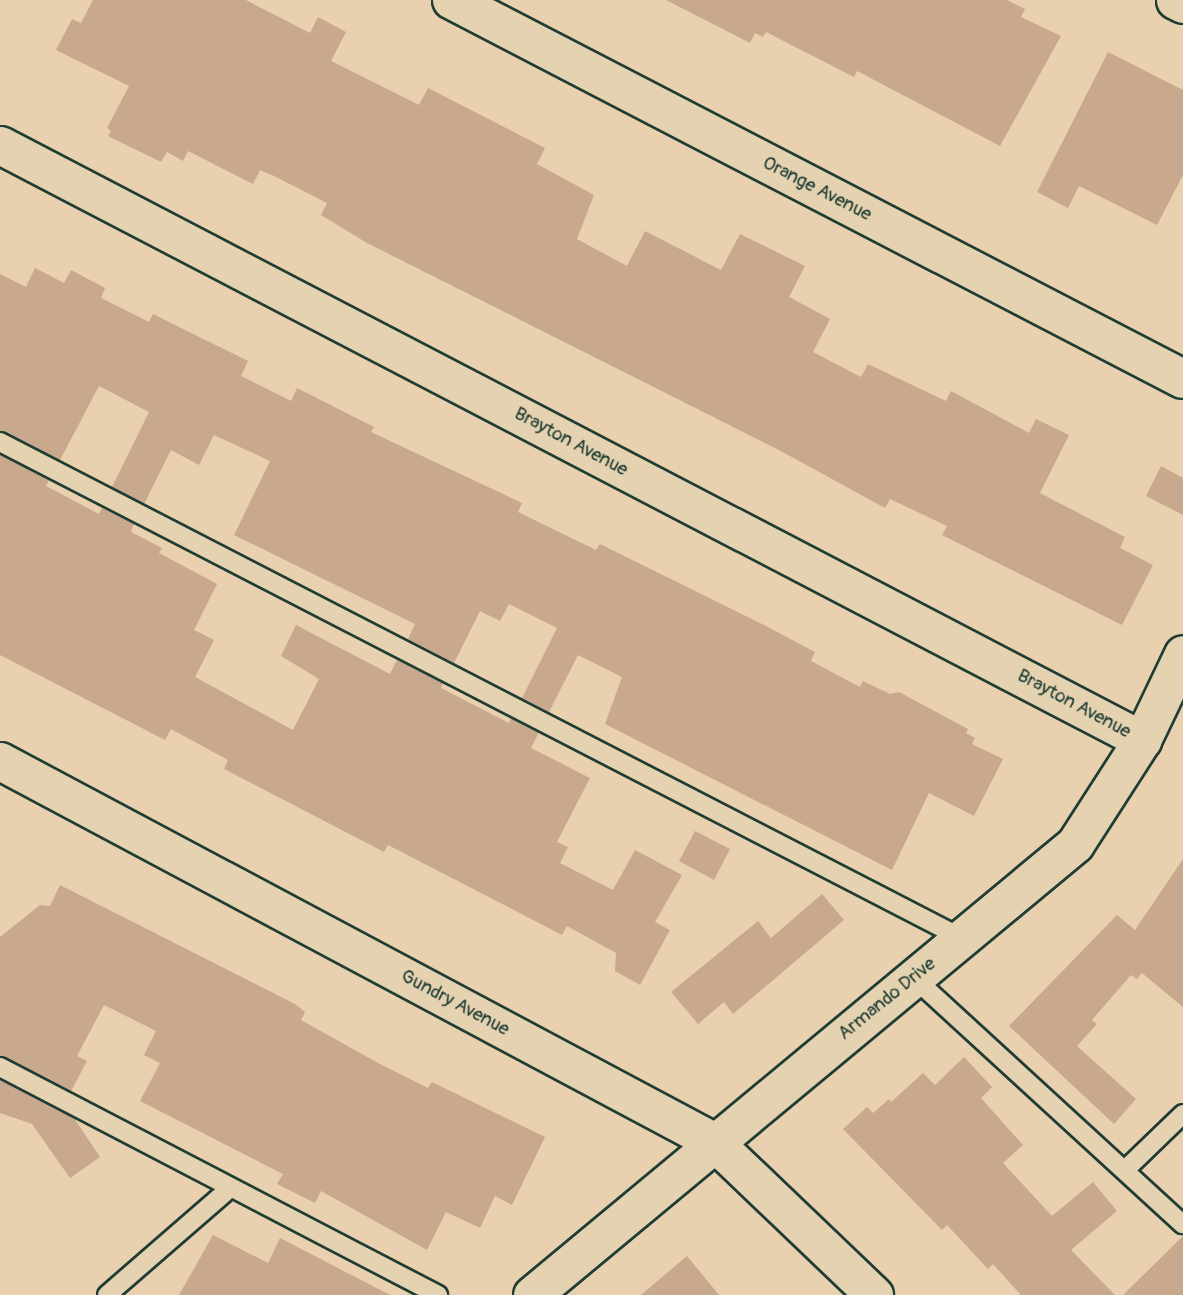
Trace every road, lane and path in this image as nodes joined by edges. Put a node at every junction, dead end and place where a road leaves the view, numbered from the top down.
1 (452, 0) edge
2 (1175, 0) edge
3 (1183, 4) edge
4 (0, 145) edge
5 (1183, 379) edge
6 (0, 442) edge
7 (1183, 654) edge
8 (1142, 740) junction
9 (0, 761) edge
10 (962, 938) junction
11 (913, 977) junction
12 (0, 1067) edge
13 (1183, 1114) edge
14 (713, 1141) junction
15 (1126, 1169) junction
16 (229, 1189) junction
17 (1183, 1224) edge
18 (107, 1295) edge
19 (438, 1295) edge
20 (532, 1295) edge
21 (874, 1295) edge

1 - 5 street, Orange Avenue
2 - 3 street
4 - 8 street, Brayton Avenue
6 - 10 lane
7 - 8 street, Armando Drive
8 - 10 street, Armando Drive
9 - 14 street, Gundry Avenue
10 - 11 street, Armando Drive
11 - 14 street, Armando Drive
11 - 15 lane
12 - 16 lane
13 - 15 lane
14 - 20 street, Armando Drive
14 - 21 street, Gundry Avenue
15 - 17 lane
16 - 18 lane
16 - 19 lane

